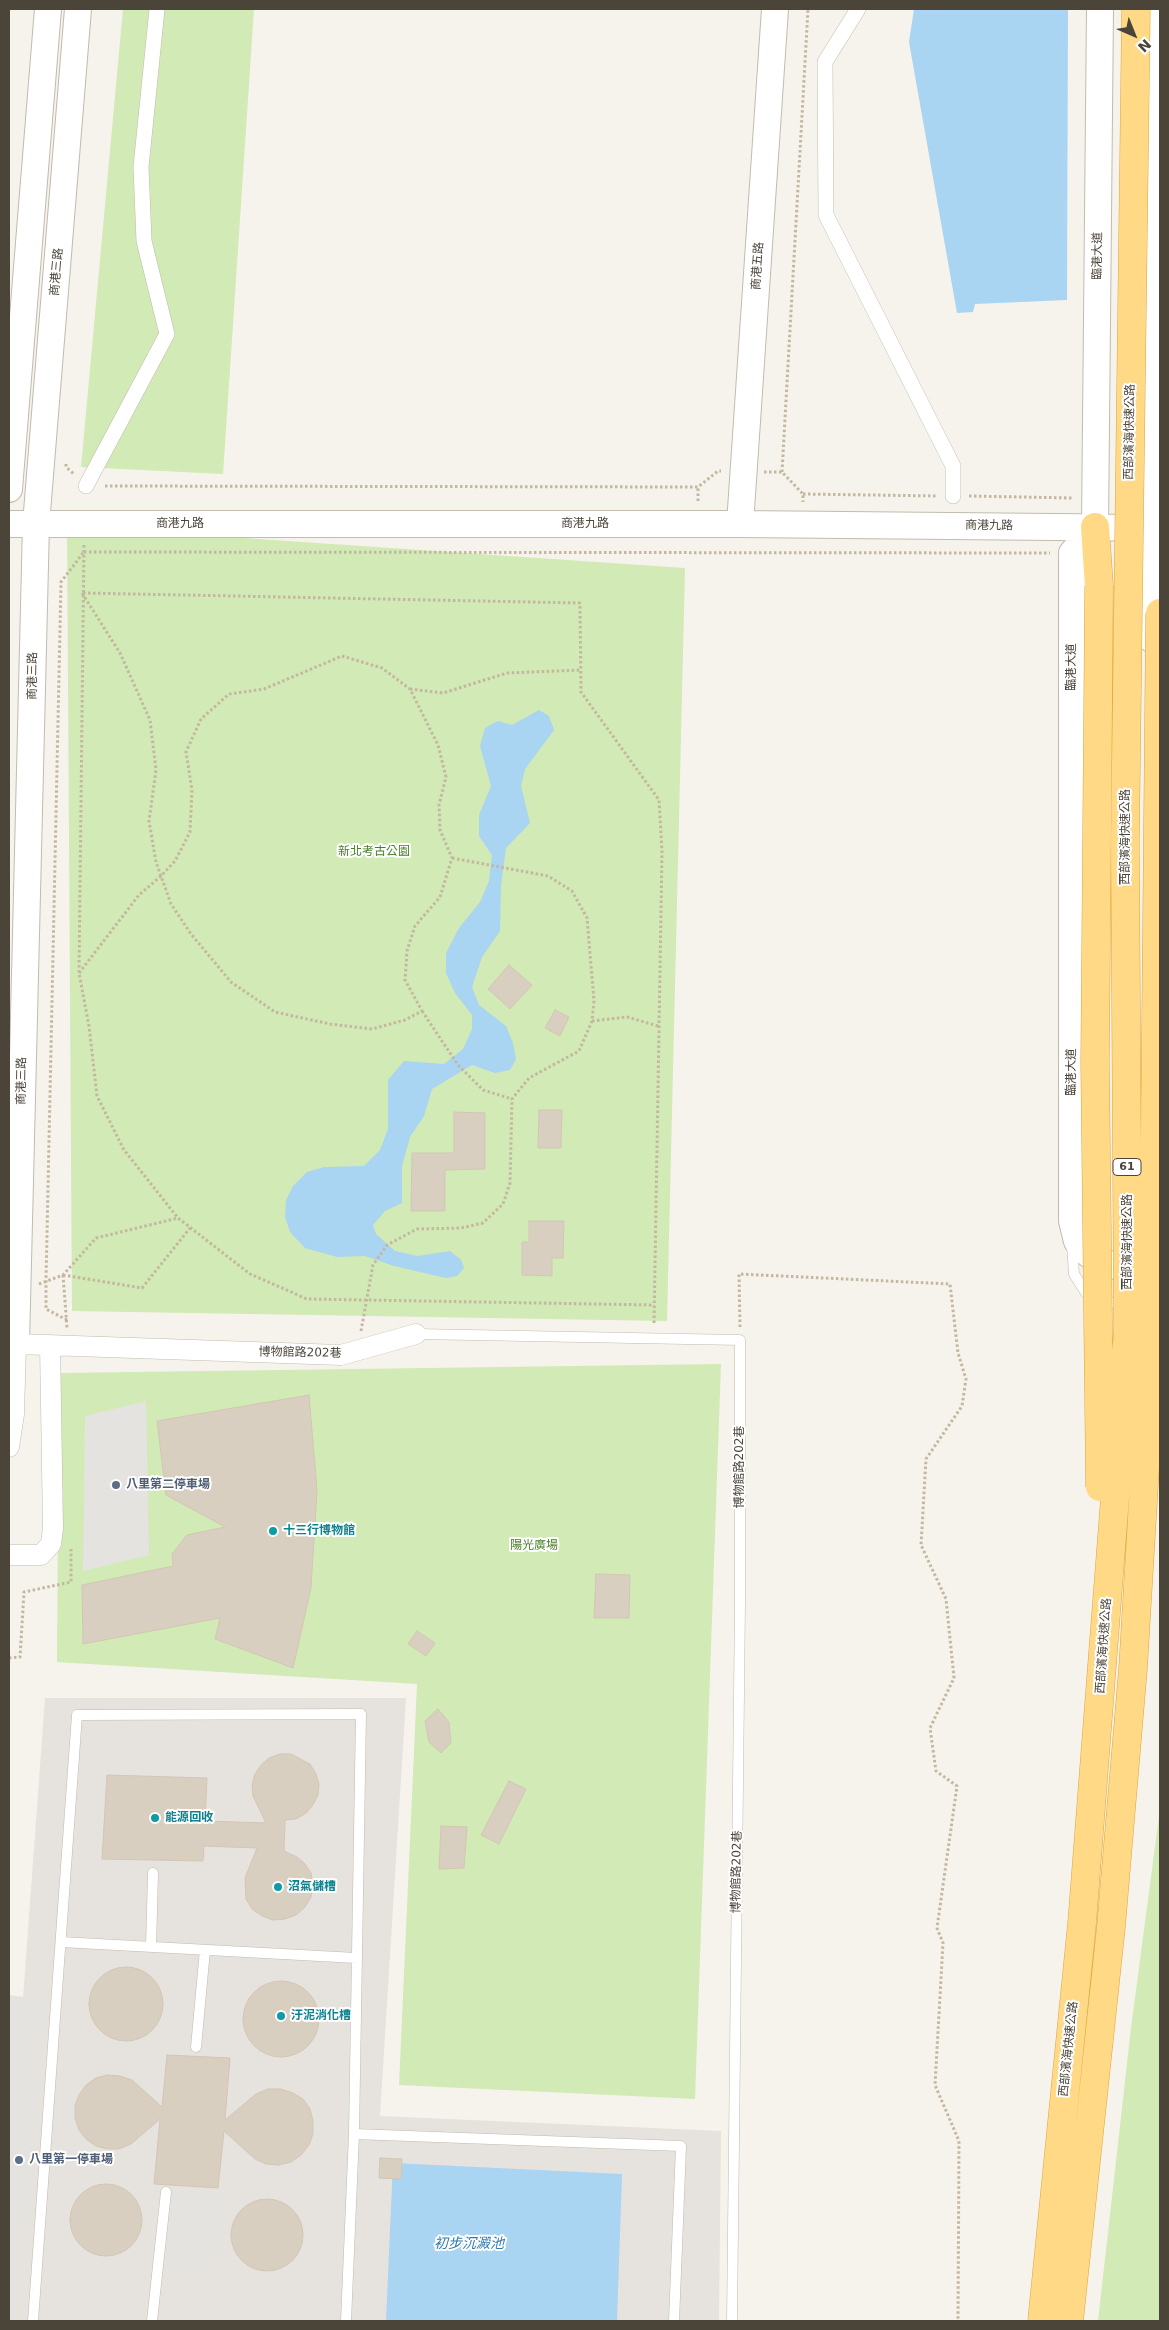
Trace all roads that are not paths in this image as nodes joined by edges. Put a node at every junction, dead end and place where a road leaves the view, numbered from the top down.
1 (48, 9) edge
2 (78, 9) edge
3 (157, 9) edge
4 (775, 9) edge
5 (858, 9) edge
6 (1100, 9) edge
7 (1136, 9) edge
8 (1144, 9) edge
9 (1158, 9) edge
10 (86, 486) road end
11 (9, 489) edge
12 (953, 496) road end
13 (9, 524) edge
14 (36, 524) junction
15 (740, 524) junction
16 (1095, 527) junction
17 (1150, 528) edge
18 (1160, 614) edge
19 (14, 962) edge
20 (1145, 1194) edge
21 (1153, 1220) edge
22 (1072, 1221) junction
23 (1147, 1267) edge
24 (13, 1292) edge
25 (1160, 1304) edge
26 (416, 1334) joint
27 (12, 1339) edge
28 (50, 1345) junction
29 (1160, 1441) edge
30 (9, 1447) edge
31 (9, 1555) edge
32 (1102, 1666) junction
33 (1133, 1669) junction
34 (153, 1873) dead end
35 (61, 1942) junction
36 (152, 1947) junction
37 (205, 1950) junction
38 (356, 1958) junction
39 (196, 2047) dead end
40 (354, 2134) junction
41 (166, 2192) dead end
42 (33, 2321) edge
43 (152, 2321) edge
44 (346, 2321) edge
45 (674, 2321) edge
46 (732, 2321) edge
47 (1042, 2321) edge
48 (1069, 2321) edge

1 - 11 street
2 - 14 street, 商港三路
3 - 10 street
4 - 15 street, 商港五路
5 - 12 street
6 - 16 street, 臨港大道
7 - 32 highway, 西部濱海快速公路 / 61, bridge
8 - 17 street
9 - 17 street
13 - 14 street, 商港九路
14 - 15 street, 商港九路
14 - 19 street, 商港三路
15 - 16 street, 商港九路
16 - 17 street, 商港九路
16 - 22 street, 臨港大道
16 - 32 highway, bridge
17 - 20 street
18 - 33 highway, 61, bridge
19 - 24 street, 商港三路
20 - 21 street
20 - 23 street
21 - 23 street
22 - 23 street, 臨港大道
22 - 25 lane
24 - 27 street, 商港三路
26 - 28 street, 博物館路202巷
26 - 46 lane, 博物館路202巷
27 - 28 street, 博物館路202巷
27 - 30 street
28 - 31 street
29 - 33 highway, bridge
32 - 47 highway, 西部濱海快速公路 / 61, bridge
33 - 48 highway, 61, bridge
34 - 36 lane
35 - 36 lane
35 - 38 lane
35 - 42 lane
36 - 37 lane
37 - 38 lane
37 - 39 lane
38 - 40 lane
40 - 44 lane
40 - 45 lane
41 - 43 lane

